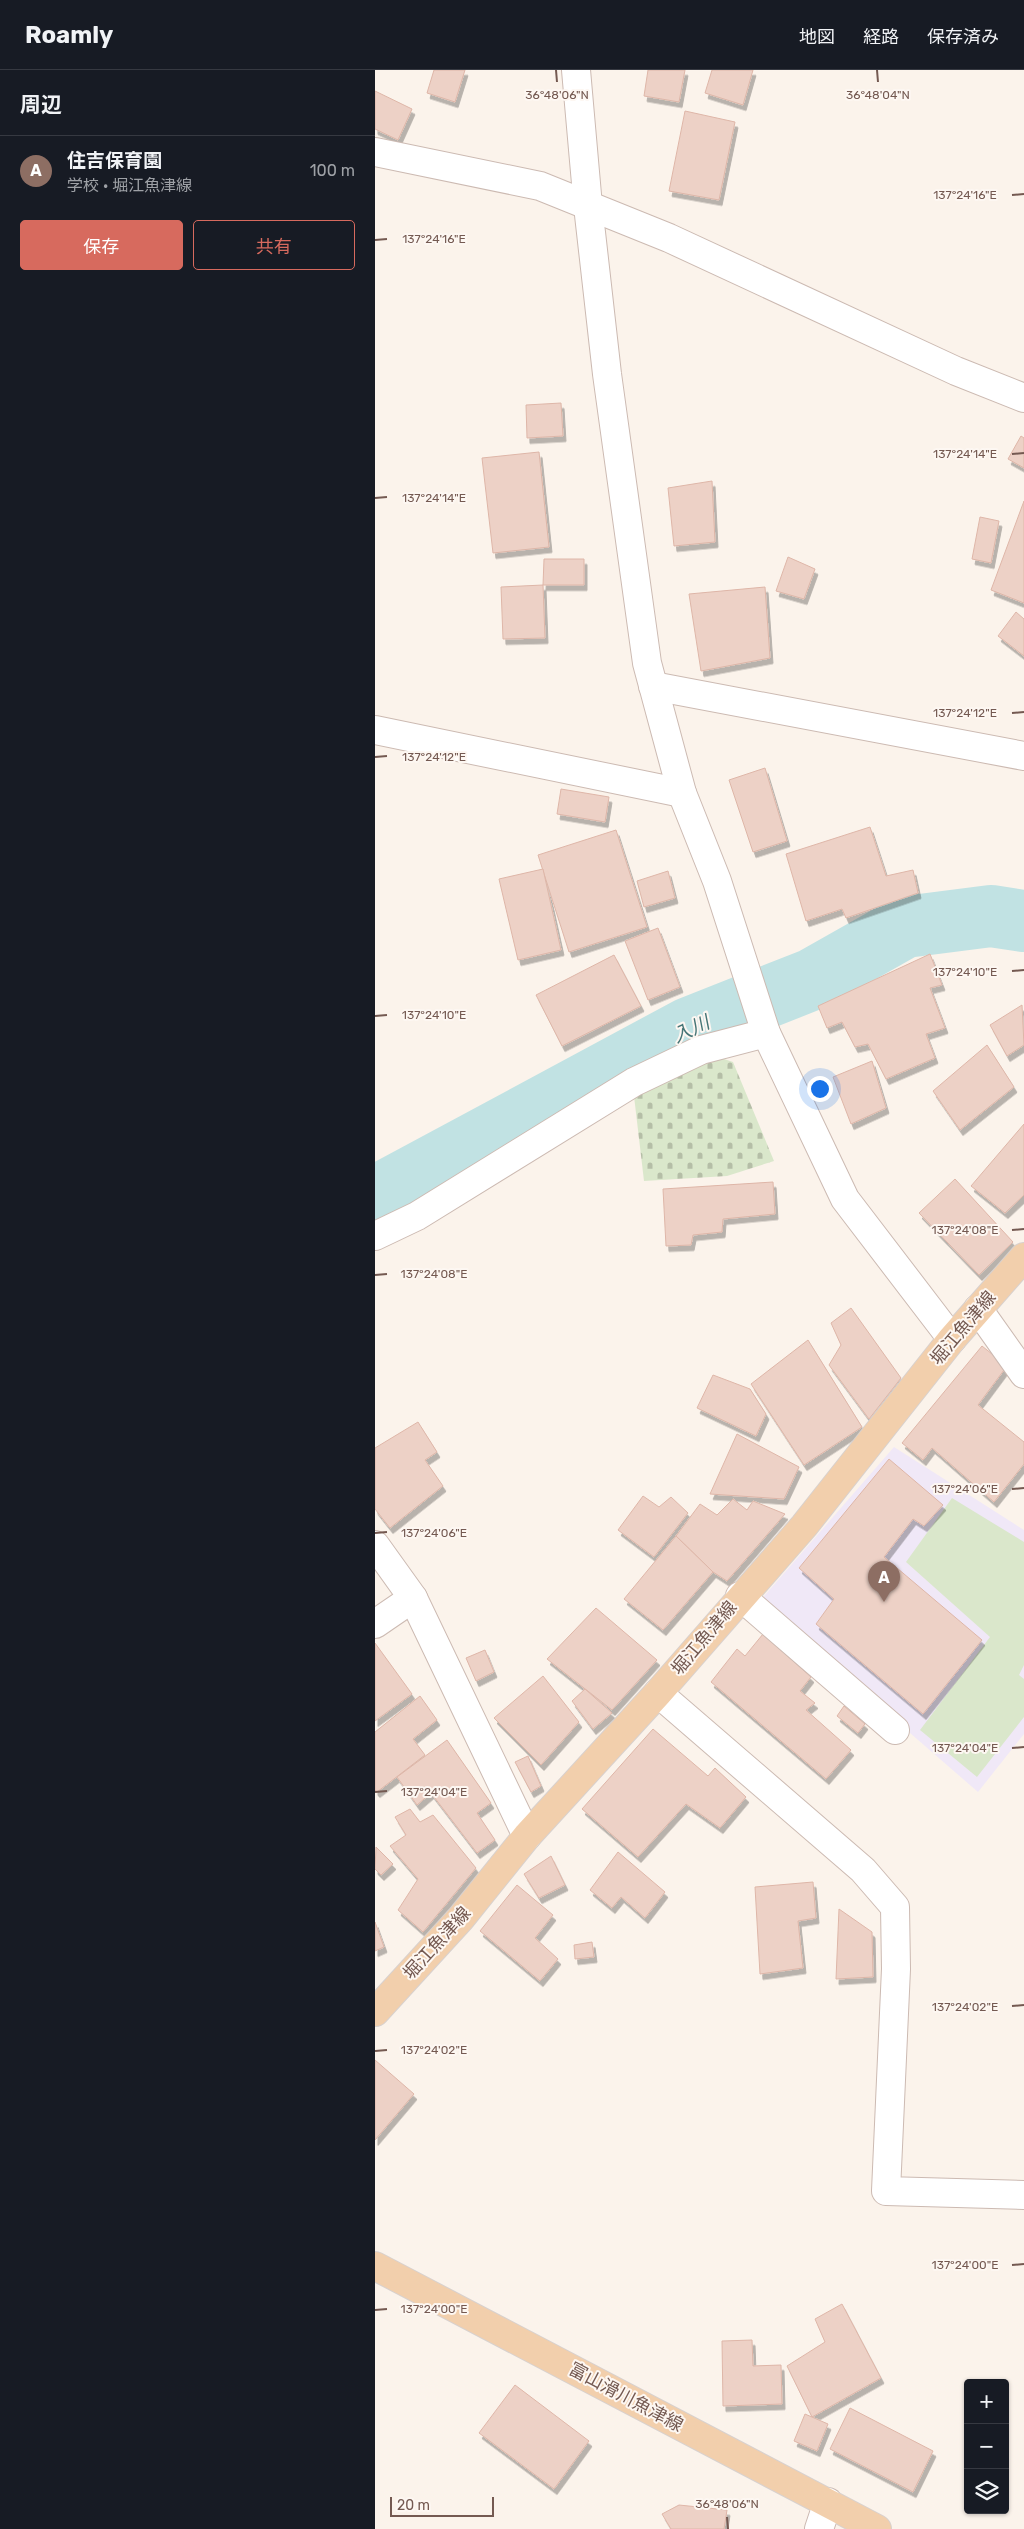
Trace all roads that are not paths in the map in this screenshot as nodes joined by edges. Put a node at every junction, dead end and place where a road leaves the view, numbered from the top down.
1 (576, 70) edge
2 (375, 152) edge
3 (588, 206) junction
4 (1024, 398) edge
5 (653, 686) junction
6 (375, 730) edge
7 (1024, 756) edge
8 (682, 793) junction
9 (767, 1033) junction
10 (375, 1236) edge
11 (1024, 1257) edge
12 (978, 1309) junction
13 (952, 1339) junction
14 (1024, 1374) edge
15 (375, 1545) edge
16 (740, 1596) junction
17 (413, 1598) junction
18 (375, 1624) edge
19 (658, 1693) junction
20 (895, 1730) dead end
21 (527, 1836) junction
22 (375, 2012) edge
23 (1024, 2195) edge
24 (375, 2266) edge
25 (827, 2502) junction
26 (819, 2529) edge
27 (877, 2529) edge

1 - 3 street
2 - 3 street
3 - 4 street
3 - 5 street
5 - 7 street
5 - 8 street
6 - 8 street
8 - 9 street
9 - 10 street
9 - 13 street
11 - 12 main road, 堀江魚津線
12 - 13 main road, 堀江魚津線
12 - 14 street
13 - 16 main road, 堀江魚津線
15 - 17 street
16 - 19 main road, 堀江魚津線
16 - 20 street
17 - 18 street
17 - 21 street
19 - 21 main road, 堀江魚津線
19 - 23 street
21 - 22 main road, 堀江魚津線
24 - 25 main road, 富山滑川魚津線
25 - 26 street
25 - 27 main road, 富山滑川魚津線

